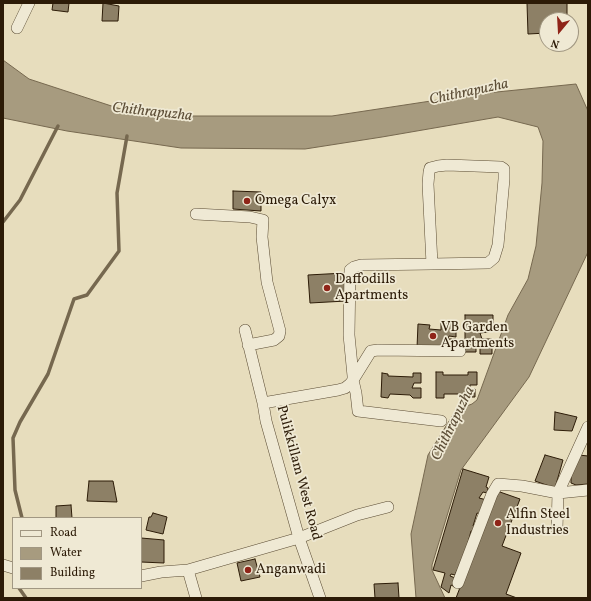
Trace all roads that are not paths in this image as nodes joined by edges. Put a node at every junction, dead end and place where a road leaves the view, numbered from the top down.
1 (29, 3) edge
2 (17, 28) dead end
3 (196, 214) dead end
4 (432, 264) junction
5 (245, 330) dead end
6 (248, 345) junction
7 (460, 351) dead end
8 (352, 380) junction
9 (263, 403) junction
10 (441, 421) dead end
11 (588, 427) edge
12 (588, 490) edge
13 (558, 493) junction
14 (388, 507) dead end
15 (557, 529) dead end
16 (299, 538) junction
17 (188, 570) junction
18 (142, 576) edge
19 (458, 583) dead end
20 (196, 598) edge
21 (320, 598) edge

1 - 2 street
3 - 6 street
4 - 4 street
4 - 8 street
5 - 6 street
6 - 9 street
7 - 8 street
8 - 9 street, Pulikkillam West Road
8 - 10 street
9 - 16 street, Pulikkillam West Road
11 - 13 street
12 - 13 street
13 - 15 street
13 - 19 street
14 - 16 street
16 - 17 street
16 - 21 street, Pulikkillam West Road
17 - 18 street
17 - 20 street

